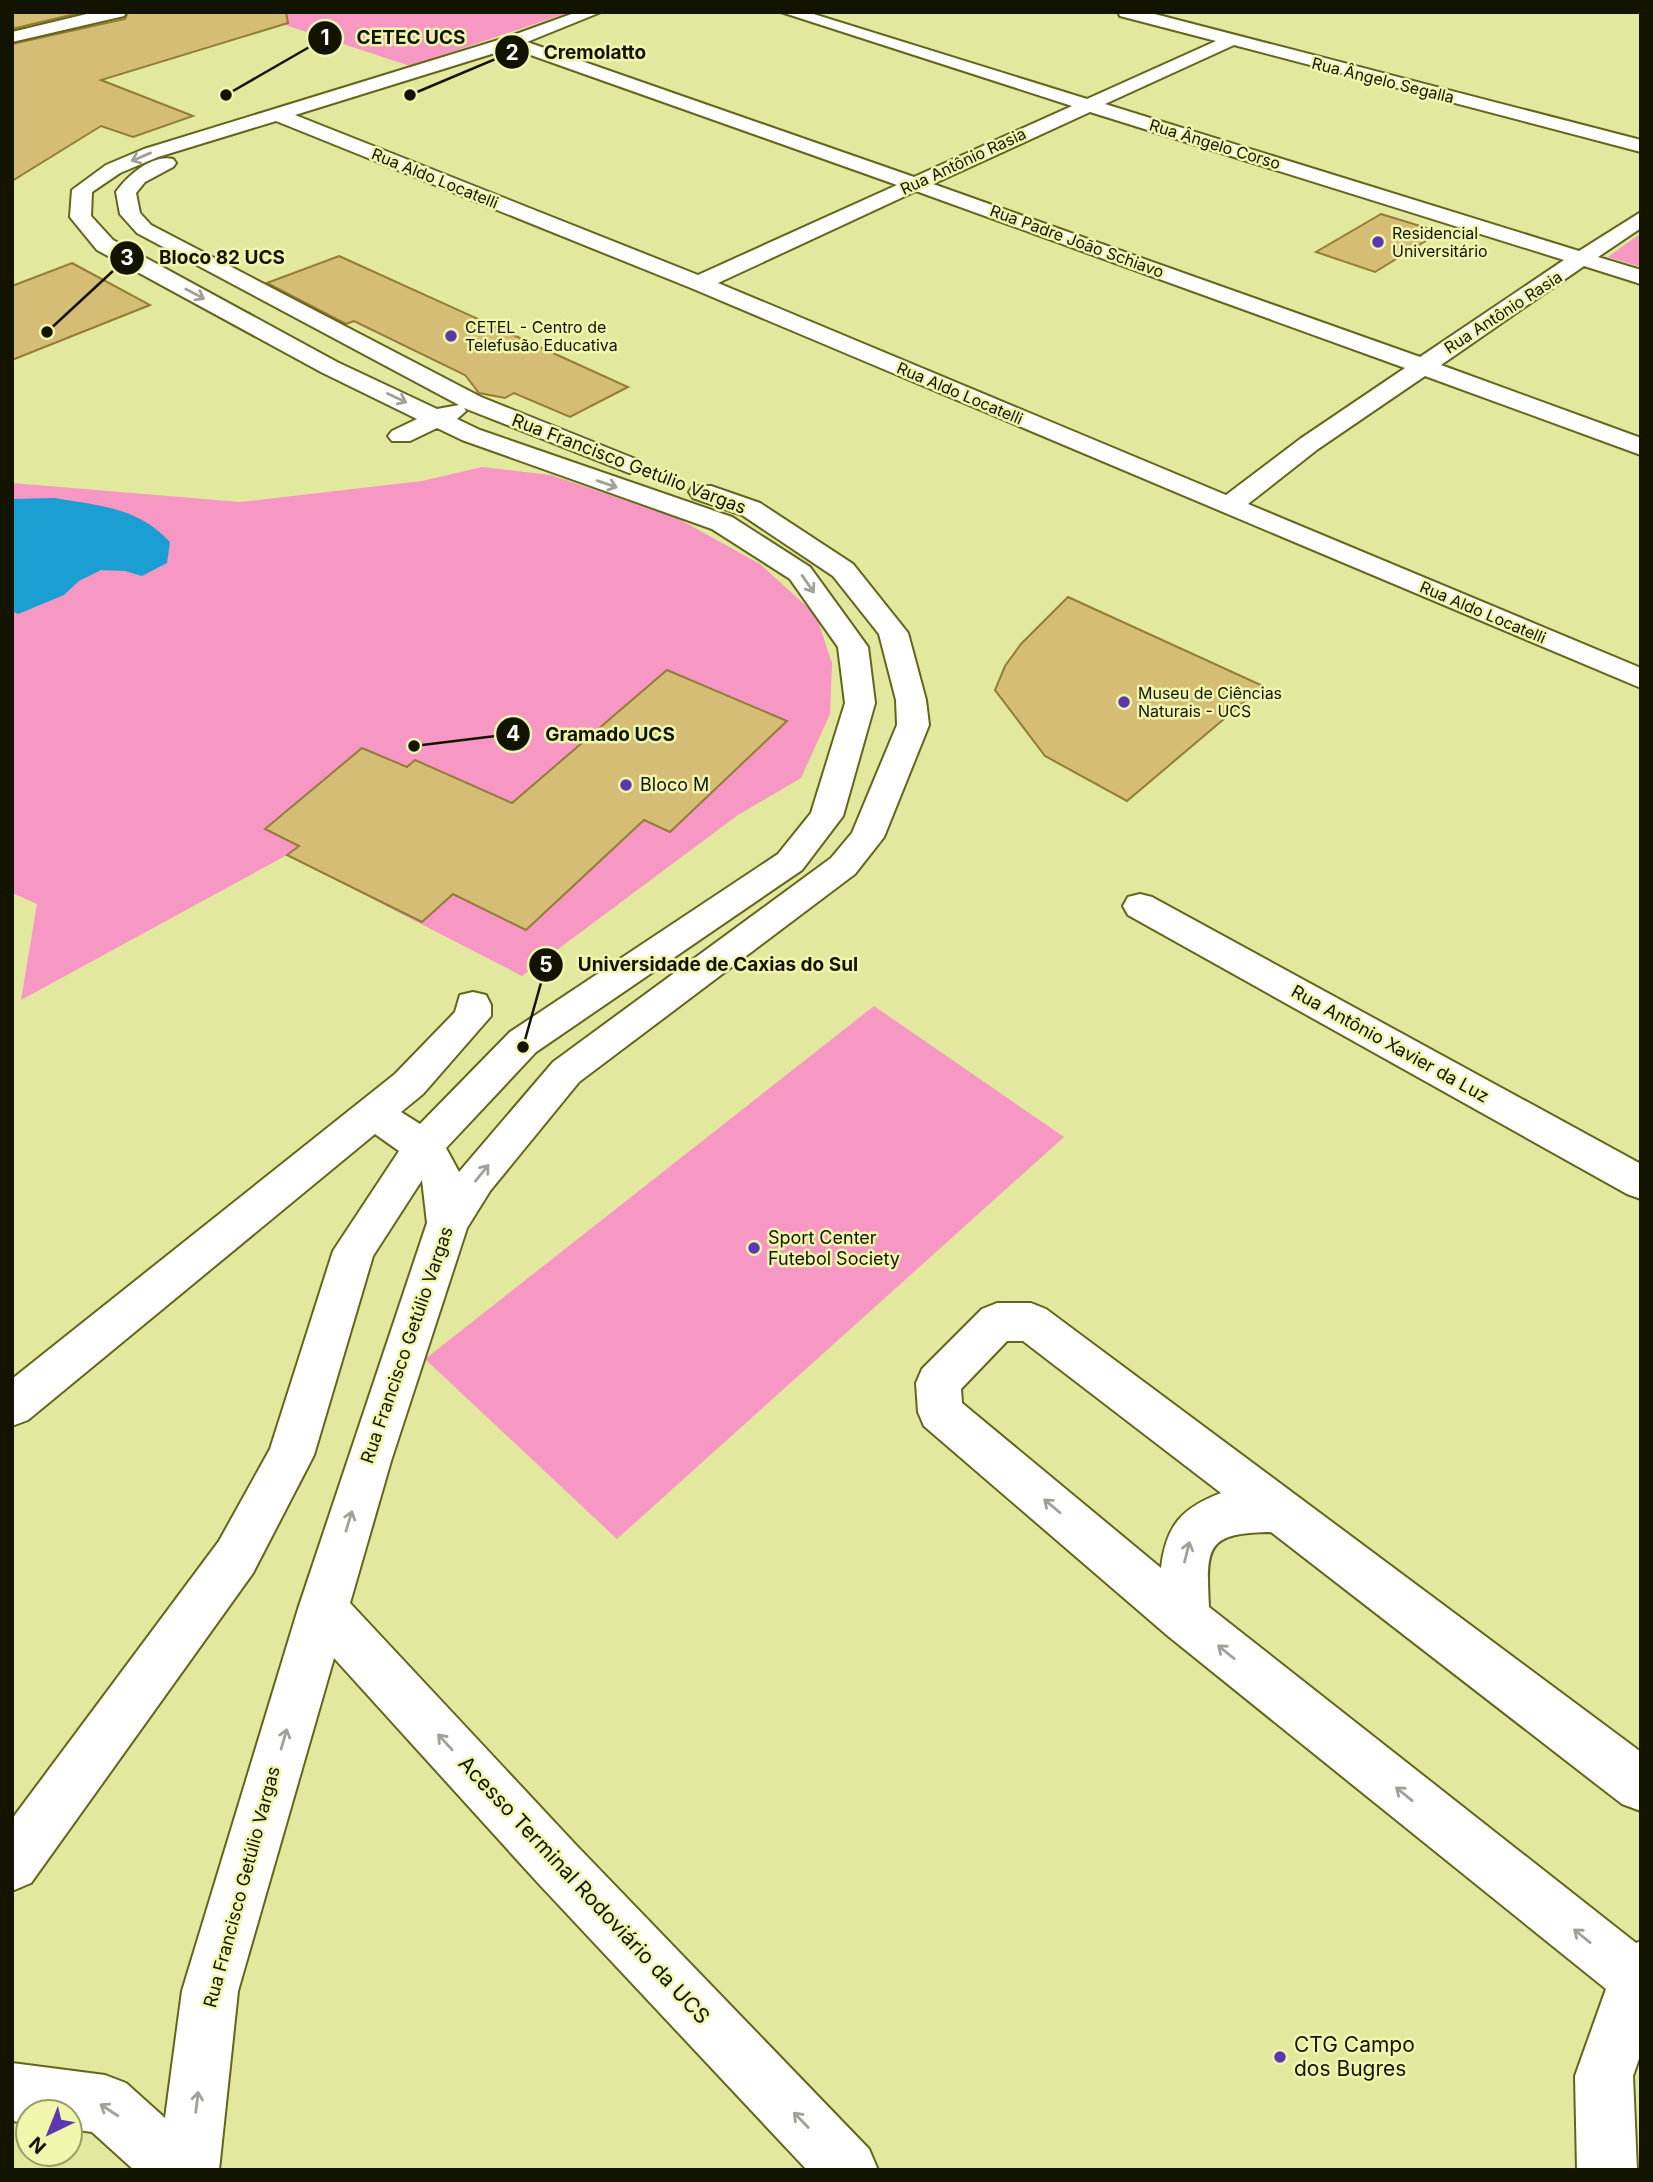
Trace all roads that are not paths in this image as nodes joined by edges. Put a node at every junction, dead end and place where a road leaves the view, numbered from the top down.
1 (118, 12) edge
2 (593, 12) edge
3 (789, 12) edge
4 (1126, 12) edge
5 (12, 37) edge
6 (1229, 41) junction
7 (511, 42) junction
8 (1087, 104) junction
9 (283, 114) junction
10 (1641, 146) edge
11 (916, 183) junction
12 (1641, 218) edge
13 (1583, 259) junction
14 (1641, 277) edge
15 (699, 283) junction
16 (1421, 366) junction
17 (456, 410) junction
18 (401, 436) dead end
19 (1641, 447) edge
20 (1229, 506) junction
21 (1641, 679) edge
22 (1140, 906) dead end
23 (473, 1005) dead end
24 (373, 1114) junction
25 (423, 1146) junction
26 (1641, 1183) edge
27 (448, 1223) junction
28 (12, 1406) edge
29 (1278, 1510) junction
30 (322, 1609) junction
31 (1185, 1619) junction
32 (1641, 1785) edge
33 (12, 1864) edge
34 (1638, 1973) edge
35 (12, 2092) edge
36 (179, 2170) edge
37 (189, 2170) edge
38 (848, 2170) edge
39 (1607, 2170) edge

1 - 5 street
2 - 7 street
3 - 8 street, Rua Ângelo Corso
4 - 6 street, Rua Ângelo Segalla
6 - 8 street, Rua Antônio Rasia
6 - 10 street, Rua Ângelo Segalla
7 - 9 street
7 - 11 street, Rua Padre João Schiavo
8 - 11 street, Rua Antônio Rasia
8 - 13 street, Rua Ângelo Corso
9 - 15 street, Rua Aldo Locatelli
9 - 17 street, Rua Francisco Getúlio Vargas
9 -> 17 street, Rua Francisco Getúlio Vargas
11 - 15 street, Rua Antônio Rasia
11 - 16 street, Rua Padre João Schiavo
12 - 13 street, Rua Antônio Rasia
13 - 14 street, Rua Ângelo Corso
13 - 16 street, Rua Antônio Rasia
15 - 20 street, Rua Aldo Locatelli
16 - 19 street, Rua Padre João Schiavo
16 - 20 street, Rua Antônio Rasia
17 - 18 street
17 -> 25 street, Rua Francisco Getúlio Vargas
27 -> 17 street, Rua Francisco Getúlio Vargas
20 - 21 street, Rua Aldo Locatelli
22 - 26 street, Rua Antônio Xavier da Luz
23 - 24 street
24 - 25 street
24 - 28 street
25 - 27 street
25 - 33 street, Rua Francisco Getúlio Vargas
30 -> 27 street, Rua Francisco Getúlio Vargas
31 -> 29 street
31 -> 29 street
29 - 32 street
37 -> 30 street, Rua Francisco Getúlio Vargas
38 -> 30 street, Acesso Terminal Rodoviário da UCS
34 -> 31 street
34 - 39 street
36 -> 35 street

